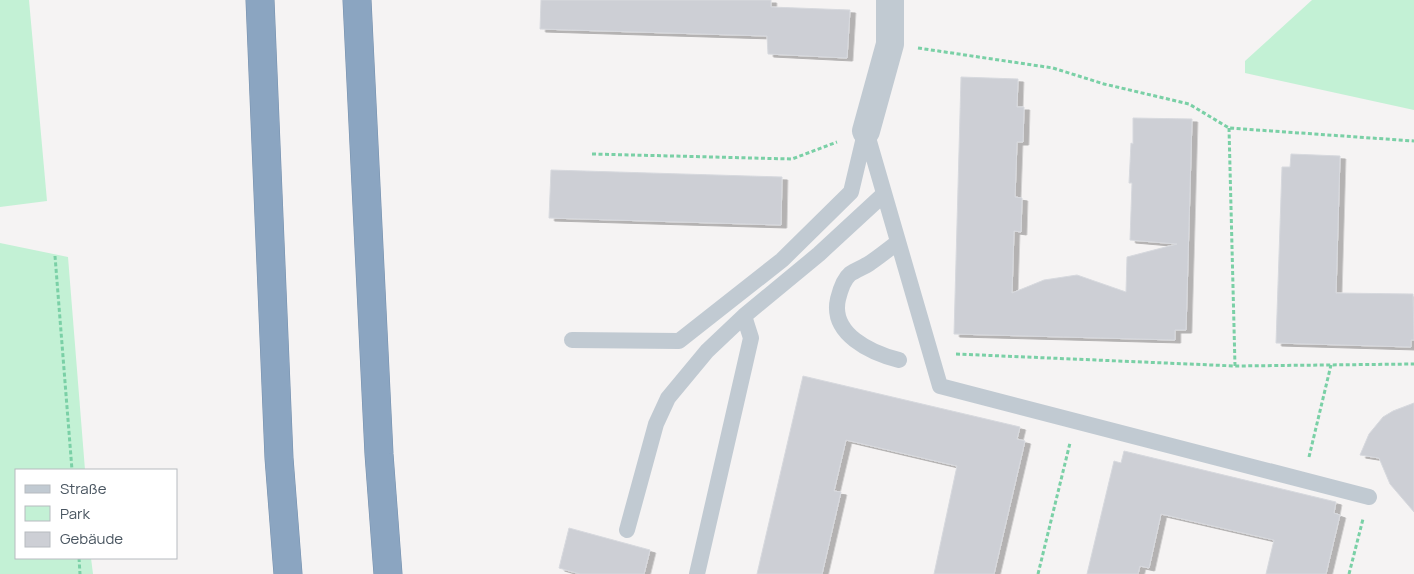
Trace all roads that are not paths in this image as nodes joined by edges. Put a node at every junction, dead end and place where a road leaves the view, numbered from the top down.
1 (260, 0) edge
2 (357, 0) edge
3 (890, 0) edge
4 (866, 131) junction
5 (884, 194) junction
6 (898, 242) junction
7 (744, 316) junction
8 (572, 340) dead end
9 (899, 360) dead end
10 (1369, 497) road end
11 (627, 530) dead end
12 (288, 574) edge
13 (388, 574) edge
14 (696, 574) edge

1 - 12 highway
2 - 13 highway
3 - 4 street
4 - 5 lane
4 - 8 lane
5 - 6 lane
5 - 7 lane
6 - 9 lane
6 - 10 lane
7 - 11 lane
7 - 14 lane

